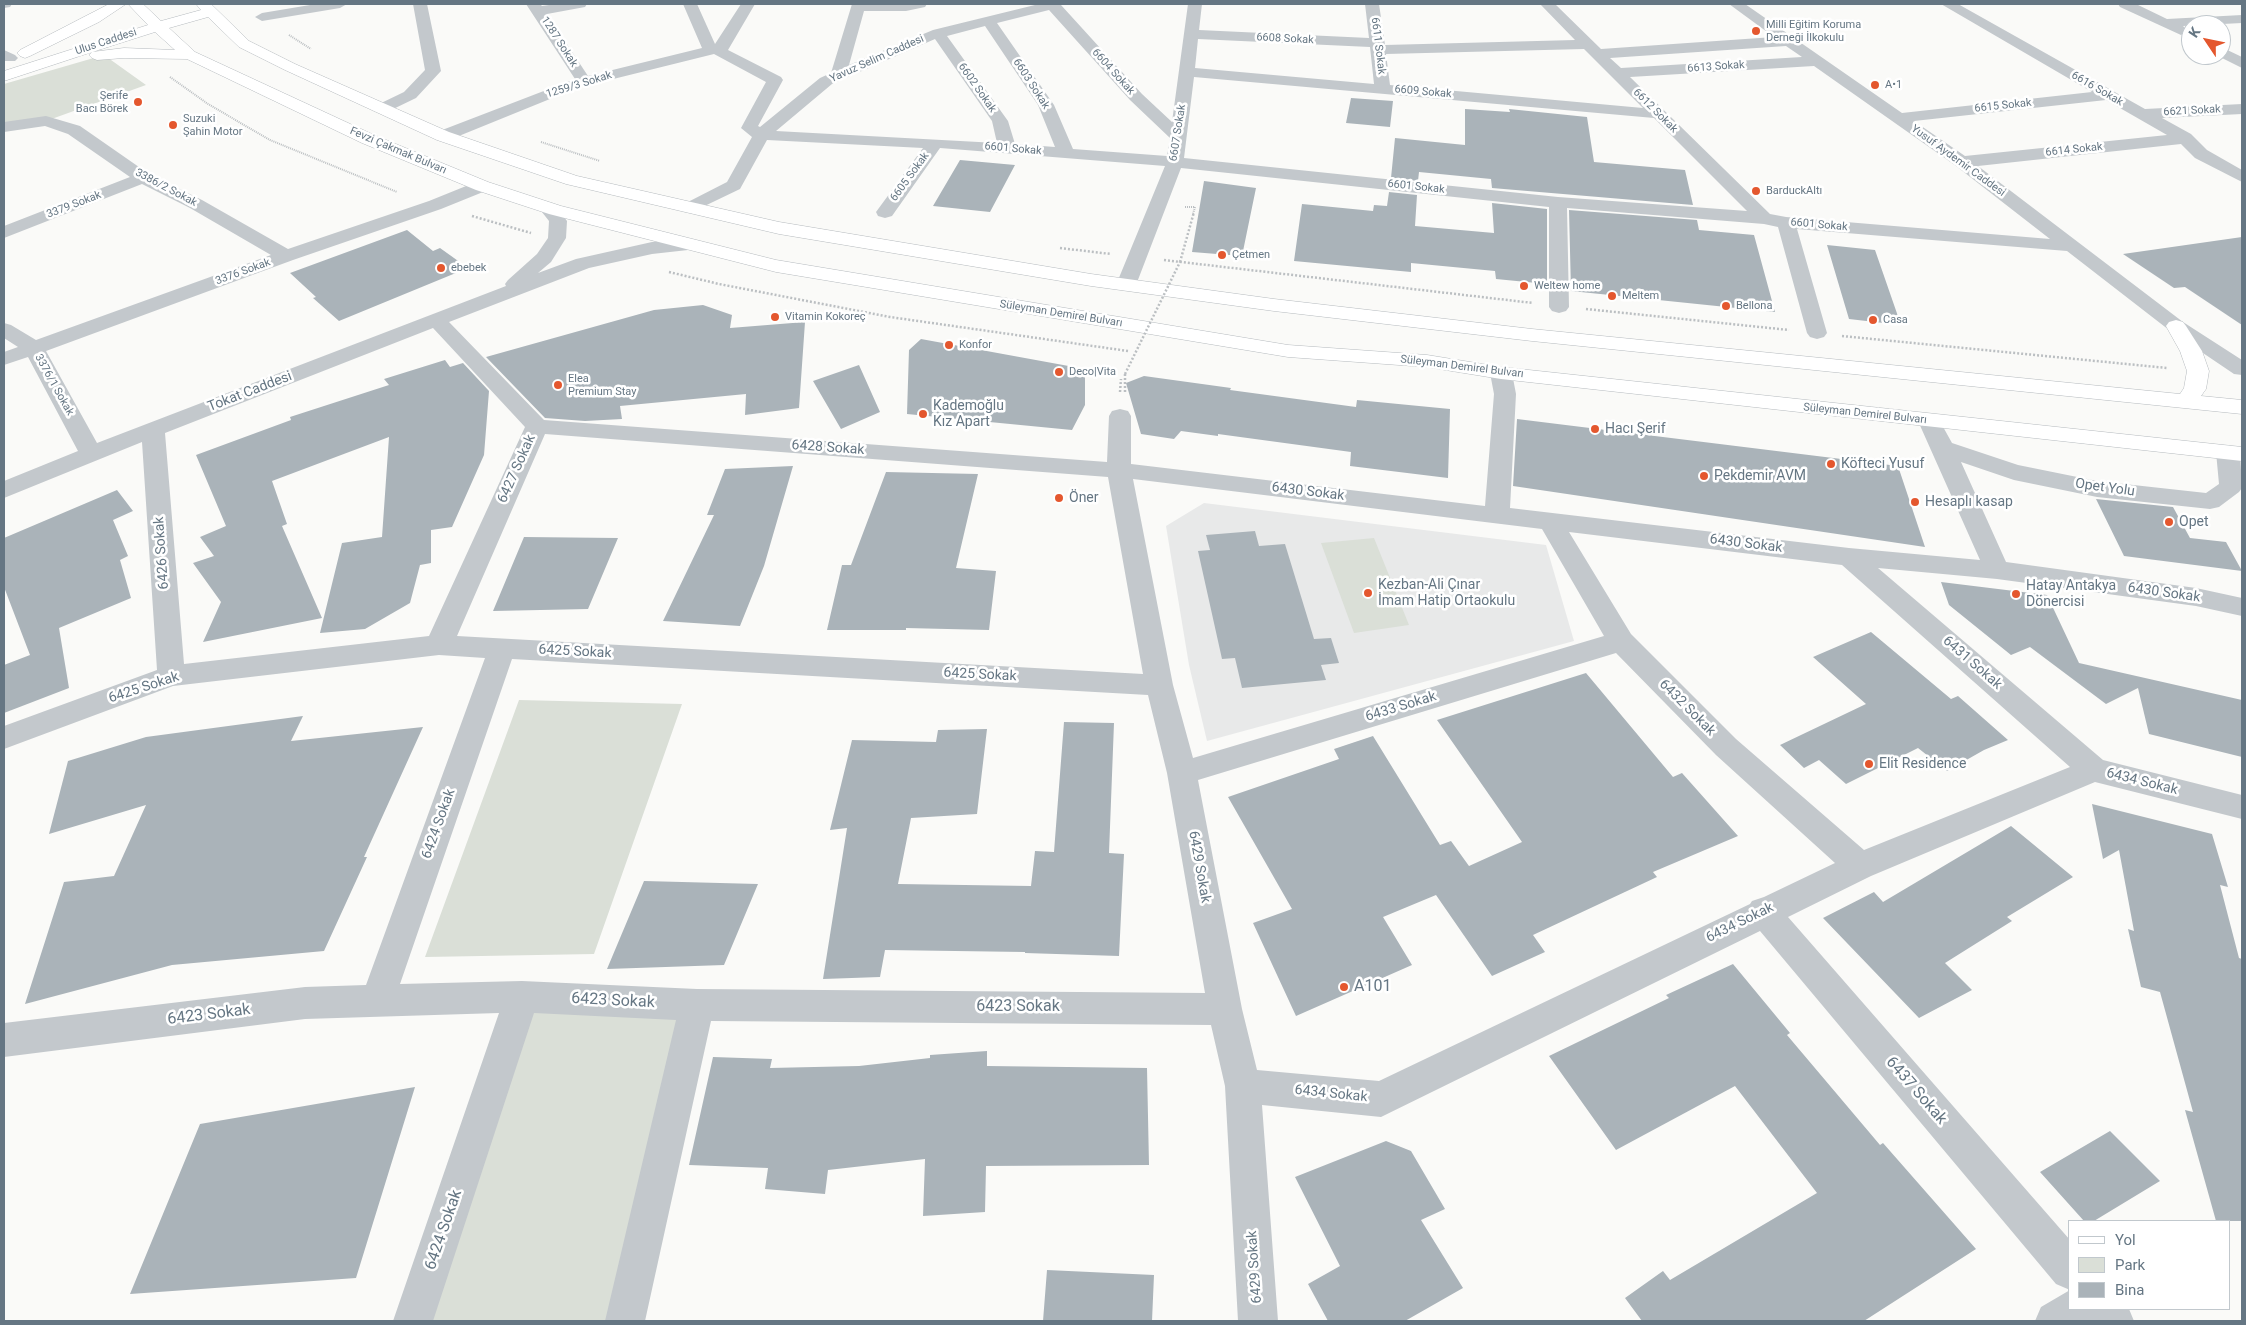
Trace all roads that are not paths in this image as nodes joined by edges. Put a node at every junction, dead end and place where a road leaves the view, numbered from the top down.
1 (119, 4) edge
2 (340, 4) edge
3 (420, 4) edge
4 (580, 4) edge
5 (690, 4) edge
6 (748, 4) edge
7 (920, 4) edge
8 (1054, 4) edge
9 (1195, 4) edge
10 (1372, 4) edge
11 (1547, 4) edge
12 (1736, 4) edge
13 (1948, 4) edge
14 (2125, 4) edge
15 (858, 5) edge
16 (206, 8) edge
17 (536, 8) edge
18 (164, 9) dead end
19 (988, 12) edge
20 (145, 15) edge
21 (262, 17) road end
22 (2242, 19) edge
23 (2165, 23) junction
24 (2181, 31) edge
25 (938, 33) junction
26 (1192, 34) junction
27 (1788, 41) junction
28 (1377, 46) junction
29 (715, 49) junction
30 (1593, 49) junction
31 (190, 55) junction
32 (10, 57) edge
33 (1815, 60) junction
34 (34, 66) junction
35 (1187, 72) junction
36 (1618, 73) junction
37 (4, 76) edge
38 (838, 76) junction
39 (584, 81) junction
40 (1384, 89) junction
41 (2107, 95) junction
42 (381, 109) junction
43 (2242, 109) edge
44 (1659, 114) junction
45 (2142, 114) junction
46 (1898, 118) junction
47 (4, 127) edge
48 (761, 135) junction
49 (443, 136) junction
50 (1177, 136) junction
51 (2185, 138) junction
52 (935, 143) junction
53 (1007, 148) junction
54 (1066, 153) junction
55 (2201, 154) junction
56 (2242, 156) edge
57 (1175, 162) junction
58 (1962, 162) junction
59 (2242, 177) edge
60 (143, 178) junction
61 (482, 186) junction
62 (1558, 202) junction
63 (547, 207) junction
64 (690, 208) junction
65 (885, 212) dead end
66 (1764, 218) junction
67 (1786, 223) junction
68 (4, 232) edge
69 (688, 244) junction
70 (2070, 246) junction
71 (286, 256) junction
72 (1126, 285) junction
73 (498, 297) junction
74 (1560, 306) road end
75 (437, 321) junction
76 (2176, 326) junction
77 (4, 330) edge
78 (1817, 334) road end
79 (34, 348) junction
80 (4, 359) edge
81 (2242, 370) edge
82 (1501, 373) junction
83 (2185, 402) junction
84 (2242, 407) edge
85 (1120, 416) dead end
86 (1928, 421) junction
87 (537, 426) junction
88 (153, 429) junction
89 (1943, 448) junction
90 (91, 453) junction
91 (2238, 454) edge
92 (1119, 470) junction
93 (4, 490) edge
94 (1497, 514) junction
95 (1550, 521) junction
96 (1849, 557) junction
97 (1996, 570) junction
98 (2242, 607) edge
99 (1620, 641) junction
100 (439, 645) junction
101 (502, 648) junction
102 (171, 676) junction
103 (1158, 685) junction
104 (4, 738) edge
105 (2094, 770) junction
106 (1182, 773) junction
107 (2242, 807) edge
108 (1860, 866) junction
109 (1763, 911) junction
110 (522, 997) junction
111 (377, 1000) junction
112 (697, 1005) junction
113 (1225, 1009) junction
114 (4, 1040) edge
115 (1243, 1086) junction
116 (2068, 1268) edge
117 (2072, 1310) edge
118 (2104, 1310) edge
119 (413, 1321) edge
120 (625, 1321) edge
121 (1258, 1321) edge
122 (2055, 1321) edge
123 (2114, 1321) edge

1 - 32 main road
2 - 21 street
3 - 42 street
4 - 17 street
5 - 29 street
6 - 29 street
7 - 15 street
8 - 19 street, Yavuz Selim Caddesi
8 - 50 street, 6604 Sokak
9 - 26 street, 6607 Sokak
10 - 28 street, 6611 Sokak
11 - 30 street, 6612 Sokak
12 - 27 street, Yusuf Aydemir Caddesi
13 - 41 street, 6616 Sokak
14 - 23 street
15 - 38 street
16 - 20 main road, Ulus Caddesi
16 - 42 main road
17 - 39 street, 1287 Sokak
18 - 20 main road, Ulus Caddesi
19 - 25 street, Yavuz Selim Caddesi
19 - 54 street, 6603 Sokak
20 - 31 main road, Fevzi Çakmak Bulvarı
20 - 32 main road, Ulus Caddesi
20 - 34 main road, Ulus Caddesi
22 - 23 street
23 - 24 street
25 - 38 street, Yavuz Selim Caddesi
25 - 53 street, 6602 Sokak
26 - 28 street, 6608 Sokak
26 - 35 street, 6607 Sokak
27 - 30 street, 6613 Sokak
27 - 33 street, Yusuf Aydemir Caddesi
28 - 30 street, 6608 Sokak
28 - 40 street, 6611 Sokak
29 - 39 street, 1259/3 Sokak
29 - 48 street
30 - 36 street, 6612 Sokak
31 - 34 main road
31 - 61 main road, Fevzi Çakmak Bulvarı
33 - 36 street, 6613 Sokak
33 - 46 street, Yusuf Aydemir Caddesi
34 - 37 main road, Ulus Caddesi
35 - 40 street, 6609 Sokak
35 - 50 street, 6607 Sokak
36 - 44 street, 6612 Sokak
38 - 48 street, Yavuz Selim Caddesi
39 - 49 street, 1259/3 Sokak
40 - 44 street, 6609 Sokak
41 - 45 street, 6616 Sokak
41 - 46 street, 6615 Sokak
42 - 49 main road
43 - 45 street, 6621 Sokak
44 - 66 street, 6612 Sokak
45 - 51 street, 6616 Sokak
46 - 58 street, Yusuf Aydemir Caddesi
47 - 60 street, 3386/2 Sokak
48 - 52 street, 6601 Sokak
48 - 64 street, Yavuz Selim Caddesi
49 - 64 main road
50 - 57 street, 6607 Sokak
51 - 55 street, 6616 Sokak
51 - 58 street, 6614 Sokak
52 - 53 street, 6601 Sokak
52 - 65 street, 6605 Sokak
53 - 54 street, 6601 Sokak
54 - 57 street, 6601 Sokak
55 - 56 street
55 - 59 street, 6616 Sokak
57 - 62 street, 6601 Sokak
57 - 72 street, 6607 Sokak
58 - 70 street, Yusuf Aydemir Caddesi
60 - 68 street, 3379 Sokak
60 - 71 street, 3386/2 Sokak
61 - 63 main road, Fevzi Çakmak Bulvarı
61 - 71 street, 3376 Sokak
62 - 66 street, 6601 Sokak
62 - 74 street
63 - 69 main road, Fevzi Çakmak Bulvarı
63 - 73 street
64 - 72 main road
66 - 67 street, 6601 Sokak
67 - 70 street, 6601 Sokak
67 - 78 street
69 - 73 street, Tokat Caddesi
69 - 82 main road, Süleyman Demirel Bulvarı
70 - 76 street, Yusuf Aydemir Caddesi
71 - 79 street, 3376 Sokak
72 - 83 main road
73 - 75 street, Tokat Caddesi
75 - 87 street, 6427 Sokak
75 - 88 street, Tokat Caddesi
76 - 81 street, Yusuf Aydemir Caddesi
76 - 83 main road
77 - 79 street, 3376/1 Sokak
79 - 80 street, 3376 Sokak
79 - 90 street, 3376/1 Sokak
82 - 86 main road, Süleyman Demirel Bulvarı
82 - 94 street
83 - 84 main road
85 - 92 street, 6429 Sokak
86 - 89 street
86 - 91 main road, Süleyman Demirel Bulvarı
87 - 92 street, 6428 Sokak
87 - 100 street, 6427 Sokak
88 - 90 street, Tokat Caddesi
88 - 102 street, 6426 Sokak
89 - 91 street, Opet Yolu
89 - 97 street
90 - 93 street, Tokat Caddesi
92 - 94 street, 6430 Sokak
92 - 103 street, 6429 Sokak
94 - 95 street, 6430 Sokak
95 - 96 street, 6430 Sokak
95 - 99 street, 6432 Sokak
96 - 97 street, 6430 Sokak
96 - 105 street, 6431 Sokak
97 - 98 street, 6430 Sokak
99 - 106 street, 6433 Sokak
99 - 108 street, 6432 Sokak
100 - 101 street, 6425 Sokak
100 - 102 street, 6425 Sokak
101 - 103 street, 6425 Sokak
101 - 111 street, 6424 Sokak
102 - 104 street, 6425 Sokak
103 - 106 street, 6429 Sokak
105 - 107 street, 6434 Sokak
105 - 108 street, 6434 Sokak
106 - 113 street, 6429 Sokak
108 - 109 street, 6434 Sokak
109 - 115 street, 6434 Sokak
109 - 116 street, 6437 Sokak
110 - 111 street, 6423 Sokak
110 - 112 street, 6423 Sokak
110 - 119 street, 6424 Sokak
111 - 114 street, 6423 Sokak
112 - 113 street, 6423 Sokak
112 - 120 street
113 - 115 street, 6429 Sokak
115 - 121 street, 6429 Sokak
117 - 122 street
118 - 123 street

